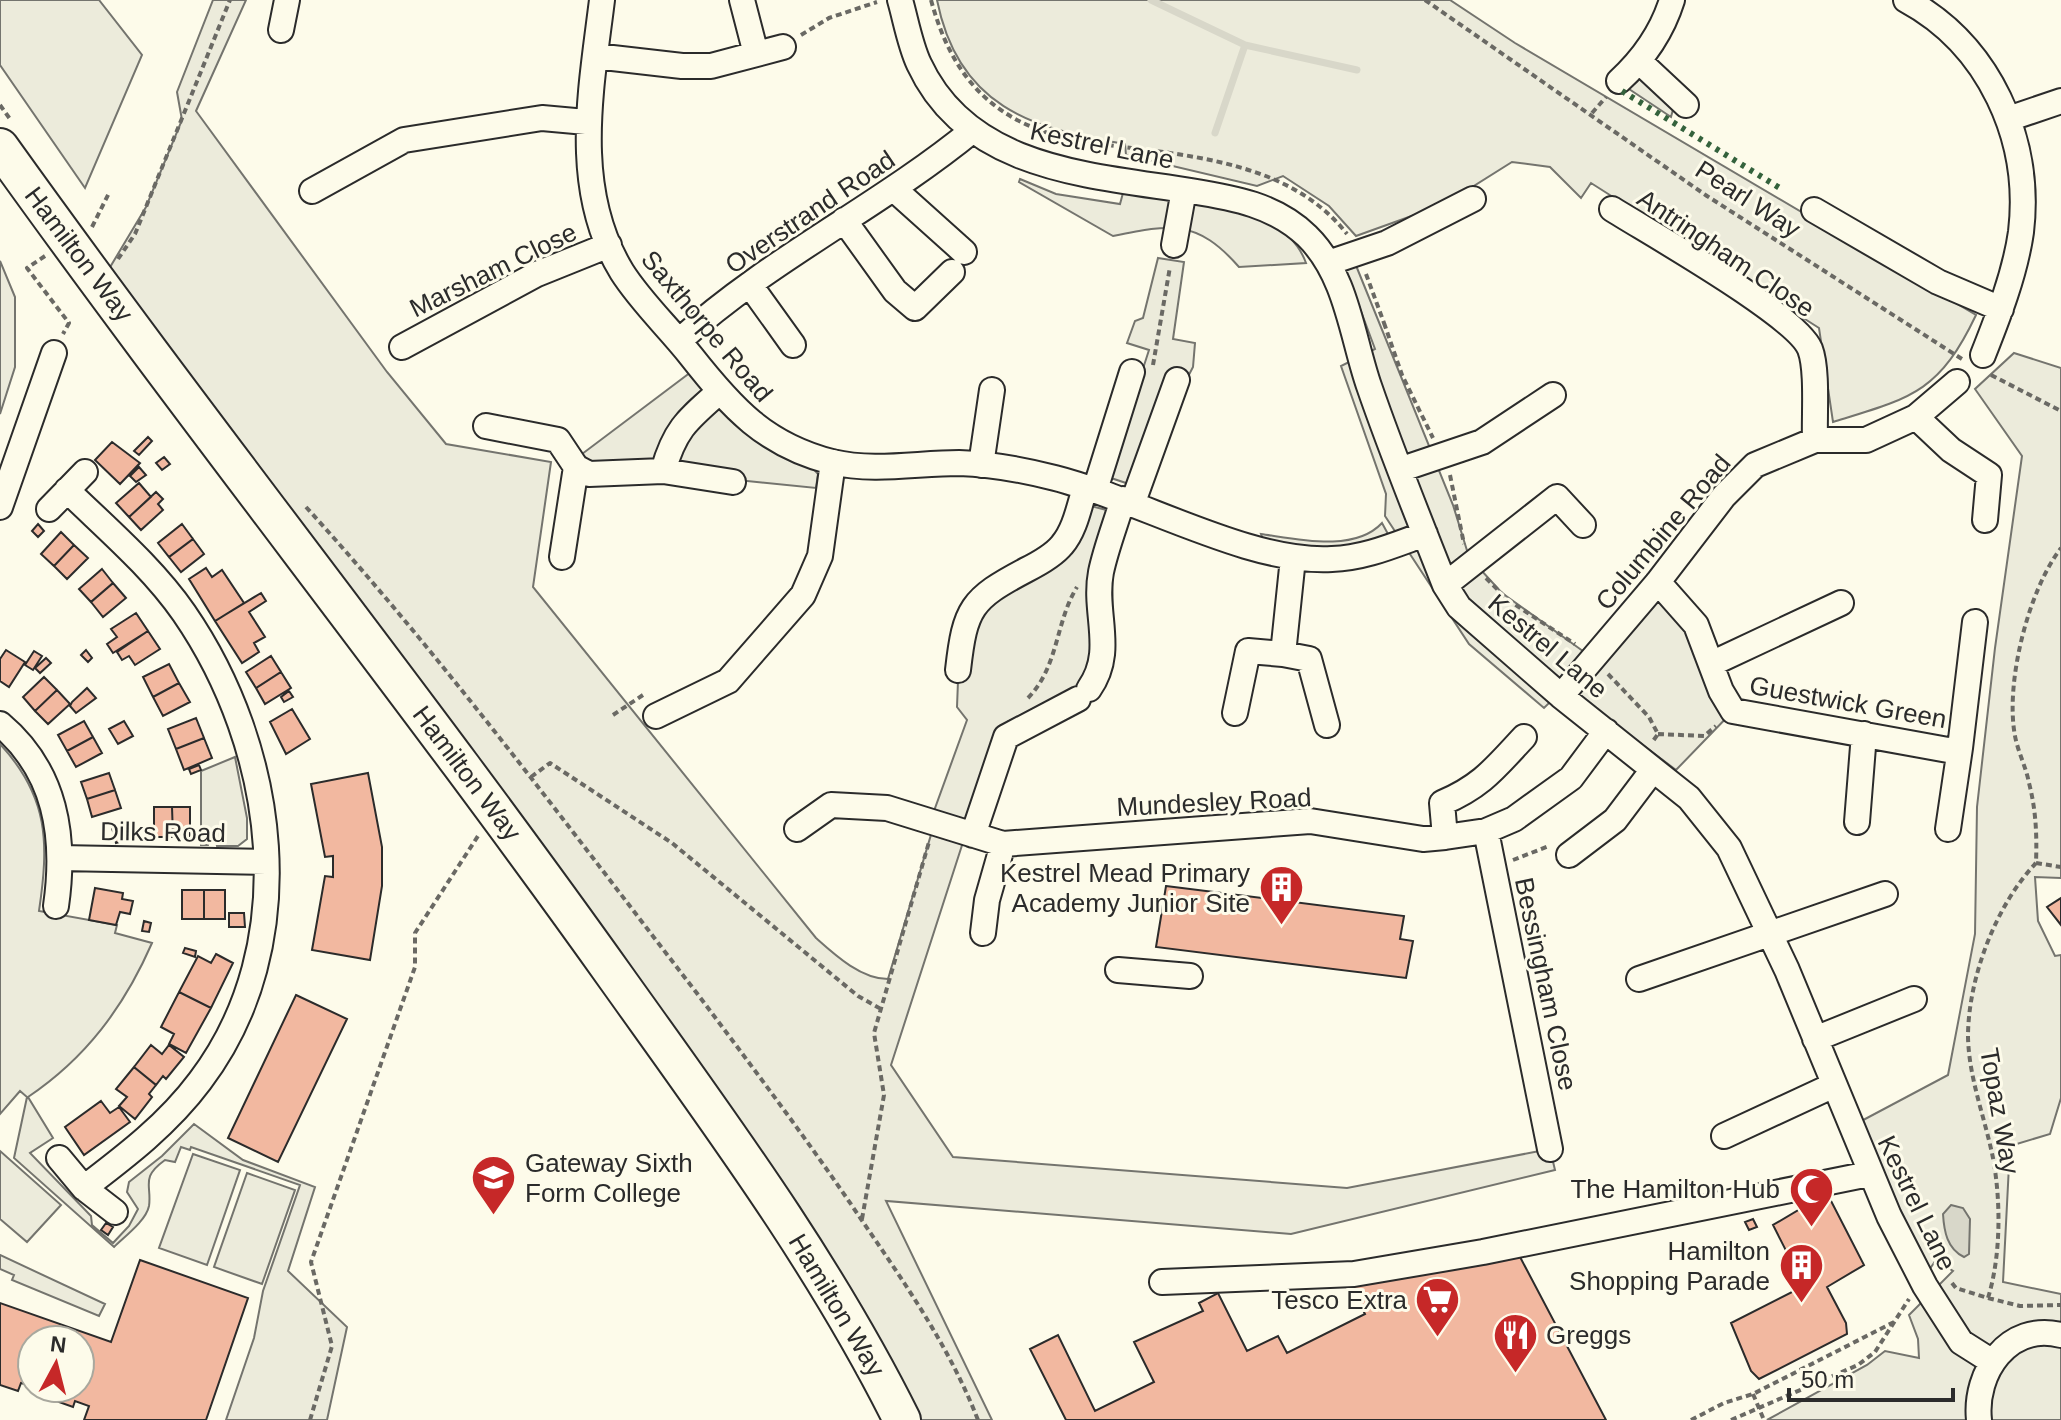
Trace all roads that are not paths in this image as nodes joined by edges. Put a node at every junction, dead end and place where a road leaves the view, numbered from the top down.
1 (287, 0) edge
2 (602, 0) edge
3 (742, 0) edge
4 (900, 0) edge
5 (1672, 0) edge
6 (1906, 0) edge
7 (281, 30) dead end
8 (783, 47) road end
9 (756, 54) junction
10 (595, 56) junction
11 (1640, 62) junction
12 (1619, 81) dead end
13 (2061, 101) edge
14 (1686, 105) dead end
15 (2008, 119) junction
16 (586, 122) junction
17 (973, 130) junction
18 (0, 147) edge
19 (895, 190) junction
20 (1184, 190) junction
21 (312, 191) dead end
22 (1473, 199) dead end
23 (1612, 209) dead end
24 (1814, 210) dead end
25 (844, 220) junction
26 (609, 245) junction
27 (1174, 245) dead end
28 (1328, 263) junction
29 (750, 285) junction
30 (2001, 309) junction
31 (679, 341) junction
32 (793, 345) dead end
33 (402, 347) dead end
34 (54, 353) road end
35 (1132, 372) dead end
36 (1177, 380) dead end
37 (992, 390) dead end
38 (719, 392) junction
39 (1553, 395) dead end
40 (1916, 417) junction
41 (486, 426) dead end
42 (1815, 440) junction
43 (833, 462) junction
44 (981, 465) junction
45 (576, 467) junction
46 (1402, 469) junction
47 (663, 471) junction
48 (85, 472) dead end
49 (733, 482) dead end
50 (1090, 489) junction
51 (67, 490) junction
52 (1128, 500) junction
53 (0, 507) edge
54 (49, 509) dead end
55 (1985, 520) dead end
56 (1583, 525) dead end
57 (1425, 534) junction
58 (562, 557) dead end
59 (1293, 558) junction
60 (1658, 582) junction
61 (1445, 585) junction
62 (1841, 603) dead end
63 (1975, 622) dead end
64 (1283, 654) junction
65 (1711, 664) junction
66 (958, 670) dead end
67 (1561, 696) junction
68 (650, 705) road end
69 (1235, 713) dead end
70 (0, 724) edge
71 (1327, 725) dead end
72 (1606, 731) junction
73 (1864, 734) junction
74 (1524, 737) dead end
75 (1960, 748) junction
76 (1646, 766) junction
77 (1857, 822) dead end
78 (797, 829) dead end
79 (1948, 829) dead end
80 (1486, 831) junction
81 (973, 835) junction
82 (1445, 837) junction
83 (1003, 844) junction
84 (1562, 848) road end
85 (60, 858) junction
86 (266, 862) junction
87 (1885, 894) dead end
88 (56, 906) dead end
89 (1769, 932) junction
90 (983, 933) dead end
91 (1118, 970) dead end
92 (1190, 976) dead end
93 (1639, 979) dead end
94 (1914, 999) dead end
95 (1815, 1039) junction
96 (1834, 1085) junction
97 (1724, 1136) dead end
98 (1550, 1149) dead end
99 (59, 1158) dead end
100 (1869, 1174) junction
101 (84, 1188) junction
102 (115, 1212) dead end
103 (1162, 1282) dead end
104 (2061, 1335) edge
105 (1991, 1361) junction
106 (902, 1420) edge
107 (1979, 1420) edge

1 - 7 street
2 - 10 street, Saxthorpe Road
3 - 9 street
4 - 17 street, Kestrel Lane
5 - 11 street
6 - 15 street, Columbine Road
8 - 9 street
9 - 10 street
10 - 16 street, Saxthorpe Road
11 - 12 street
11 - 14 street
13 - 15 street
15 - 30 street, Columbine Road
16 - 21 street
16 - 26 street, Saxthorpe Road
17 - 19 street, Overstrand Road
17 - 20 street, Kestrel Lane
18 - 106 highway, Hamilton Way
19 - 25 street, Overstrand Road
19 - 25 street
20 - 27 street
20 - 28 street, Kestrel Lane
22 - 28 street
23 - 42 street, Antringham Close
24 - 30 street
25 - 29 street, Overstrand Road
26 - 31 street, Saxthorpe Road
26 - 33 street, Marsham Close
28 - 46 street, Kestrel Lane
29 - 31 street, Overstrand Road
29 - 32 street
30 - 40 street, Columbine Road
31 - 38 street, Saxthorpe Road
34 - 53 street
35 - 50 street
36 - 52 street
37 - 44 street
38 - 43 street, Saxthorpe Road
38 - 47 street
39 - 46 street
40 - 42 street, Columbine Road
40 - 55 street
41 - 45 street
42 - 60 street, Columbine Road
43 - 44 street, Saxthorpe Road
43 - 68 street
44 - 50 street, Saxthorpe Road
45 - 47 street
45 - 58 street
46 - 57 street, Kestrel Lane
47 - 49 street
48 - 51 street
50 - 52 street, Saxthorpe Road
50 - 66 street
51 - 54 street
51 - 86 street
52 - 59 street, Saxthorpe Road
52 - 81 street
56 - 61 street
57 - 59 street, Saxthorpe Road
57 - 61 street, Kestrel Lane
59 - 64 street
60 - 65 street, Guestwick Green
60 - 67 street, Columbine Road
61 - 67 street, Kestrel Lane
62 - 65 street
63 - 75 street, Guestwick Green
64 - 69 street
64 - 71 street
65 - 73 street, Guestwick Green
67 - 72 street, Kestrel Lane
70 - 85 street
72 - 76 street, Kestrel Lane
72 - 80 street, Mundesley Road
73 - 75 street, Guestwick Green
73 - 77 street
74 - 82 street
75 - 79 street, Guestwick Green
76 - 84 street
76 - 89 street, Kestrel Lane
78 - 81 street, Mundesley Road
80 - 82 street, Mundesley Road
80 - 98 street, Bessingham Close
81 - 83 street, Mundesley Road
82 - 83 street, Mundesley Road
83 - 90 street
85 - 86 street, Dilks Road
85 - 88 street
86 - 101 street
87 - 89 street
89 - 93 street
89 - 95 street, Kestrel Lane
91 - 92 street
94 - 95 street
95 - 96 street, Kestrel Lane
96 - 97 street
96 - 100 street, Kestrel Lane
99 - 101 street
100 - 103 street
100 - 105 street, Kestrel Lane
101 - 102 street
104 - 105 street
105 - 107 street

